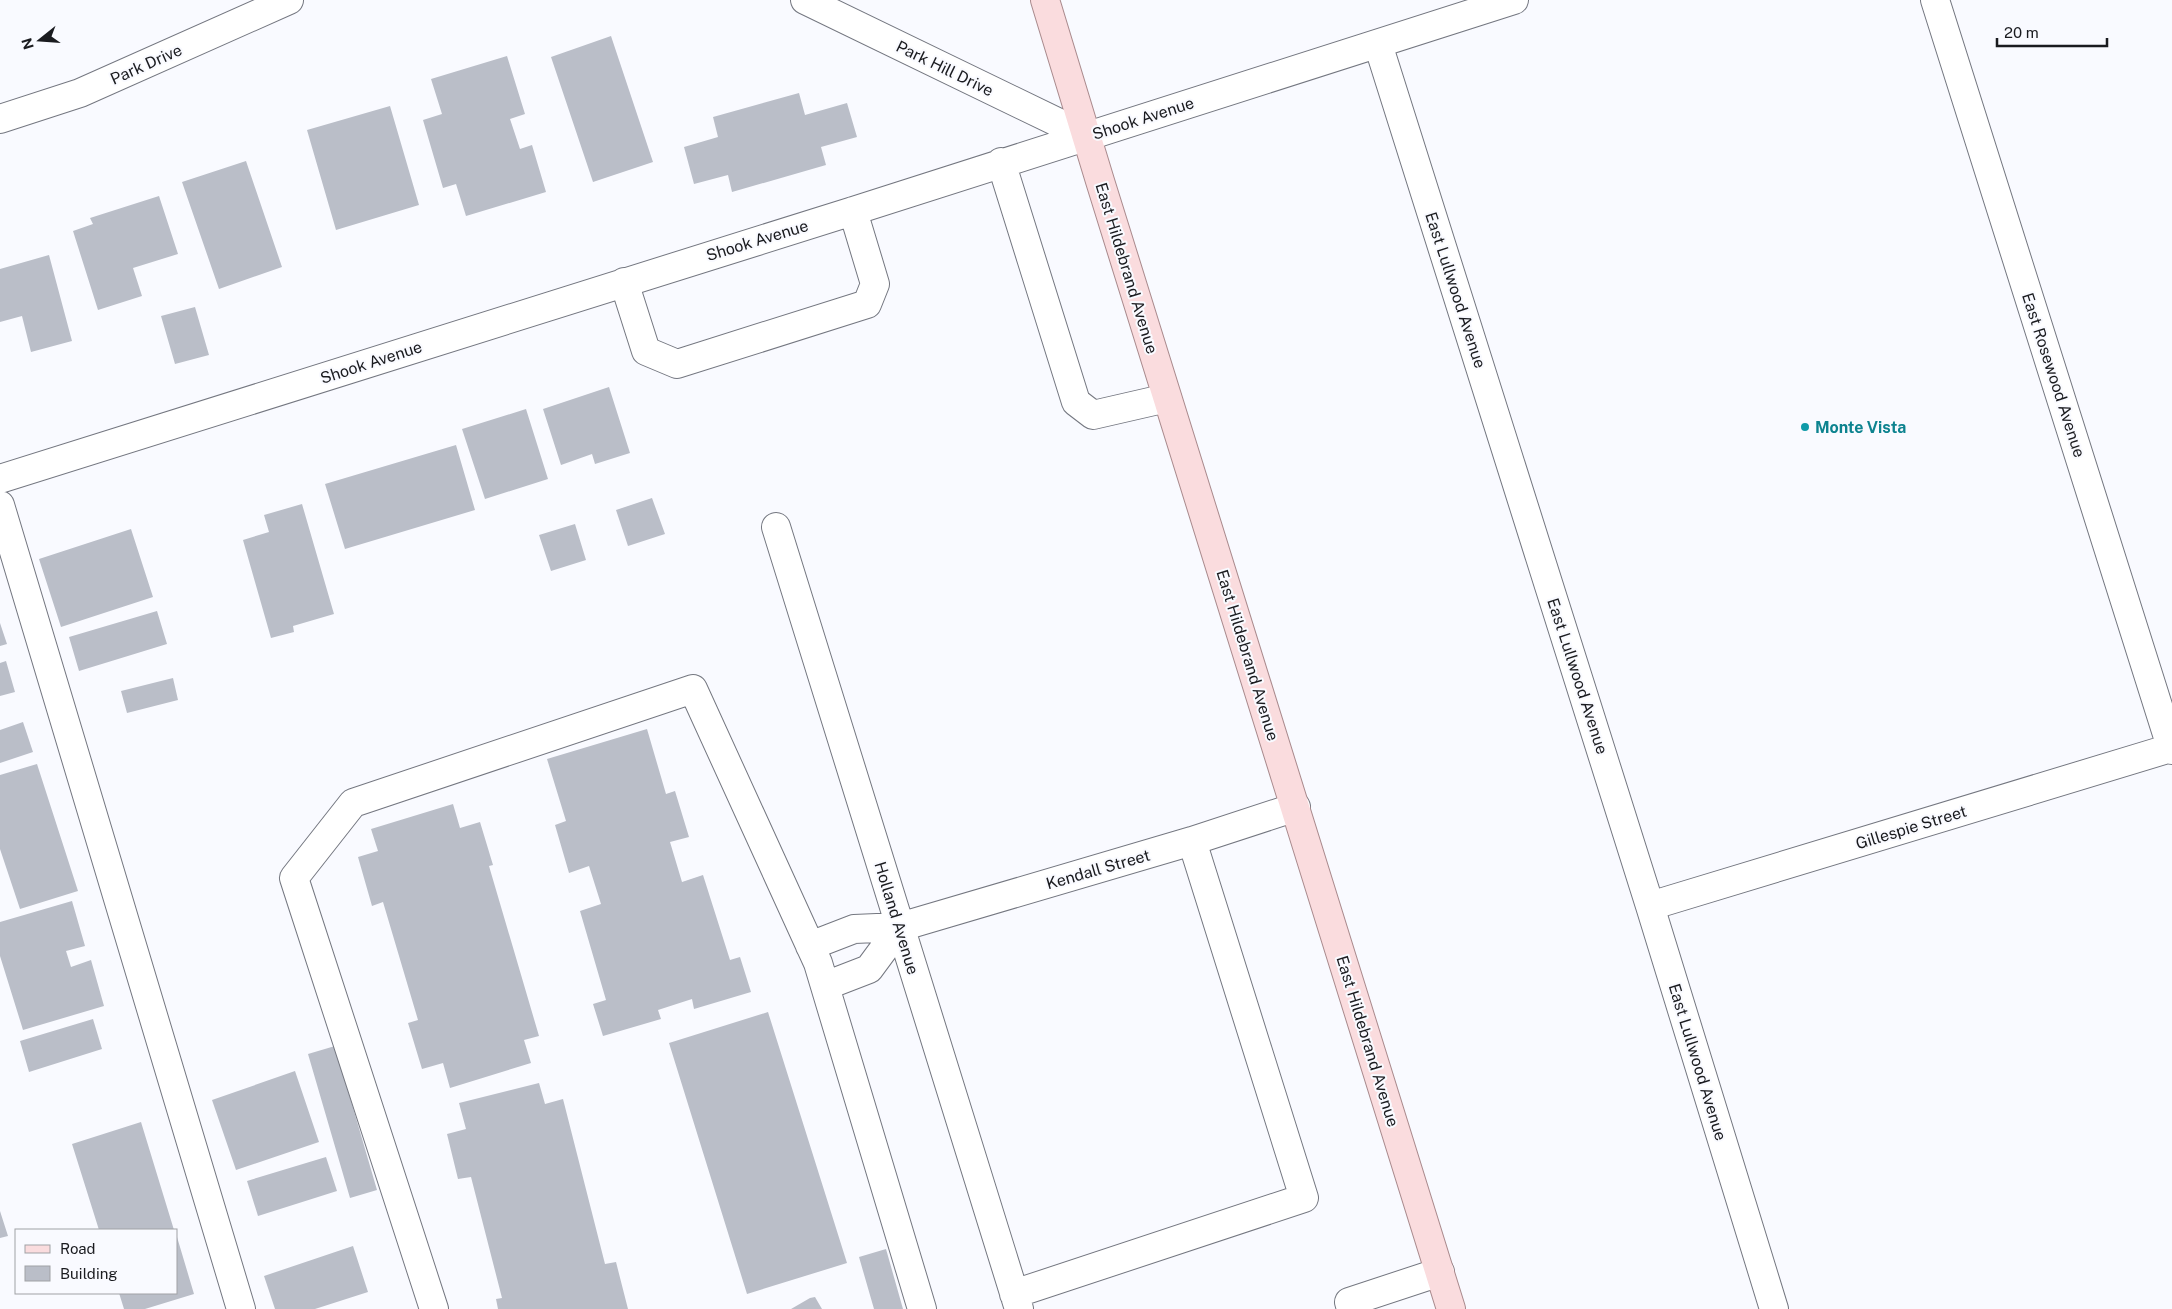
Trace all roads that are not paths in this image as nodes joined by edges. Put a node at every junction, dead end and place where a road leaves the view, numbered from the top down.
1 (289, 0) edge
2 (805, 0) edge
3 (1045, 0) edge
4 (1514, 0) edge
5 (1935, 0) edge
6 (1378, 44) junction
7 (0, 119) edge
8 (1086, 136) junction
9 (1001, 162) junction
10 (852, 211) junction
11 (624, 282) junction
12 (1167, 398) junction
13 (0, 479) edge
14 (0, 505) edge
15 (776, 527) dead end
16 (2172, 749) edge
17 (1296, 808) junction
18 (1192, 841) junction
19 (1650, 906) junction
20 (900, 927) junction
21 (810, 946) junction
22 (825, 986) junction
23 (1440, 1272) junction
24 (1017, 1301) edge
25 (241, 1309) edge
26 (434, 1309) edge
27 (922, 1309) edge
28 (1351, 1309) edge
29 (1451, 1309) edge
30 (1774, 1309) edge

1 - 7 street, Park Drive
2 - 8 street, Park Hill Drive
3 - 8 main road, East Hildebrand Avenue
4 - 6 street, Shook Avenue
5 - 16 street, East Rosewood Avenue
6 - 8 street, Shook Avenue
6 - 19 street, East Lullwood Avenue
8 - 9 street, Shook Avenue
8 - 12 main road, East Hildebrand Avenue
9 - 10 street, Shook Avenue
9 - 12 street
10 - 11 street, Shook Avenue
10 - 11 street
11 - 13 street, Shook Avenue
12 - 17 main road, East Hildebrand Avenue
14 - 25 street
15 - 20 street, Holland Avenue
16 - 19 street, Gillespie Street
17 - 18 street, Kendall Street
17 - 23 main road, East Hildebrand Avenue
18 - 20 street, Kendall Street
18 - 24 street
19 - 30 street, East Lullwood Avenue
20 - 21 street, Kendall Street
20 - 22 street
20 - 24 street, Holland Avenue
21 - 22 street
21 - 26 street
22 - 27 street
23 - 28 street
23 - 29 main road, East Hildebrand Avenue

